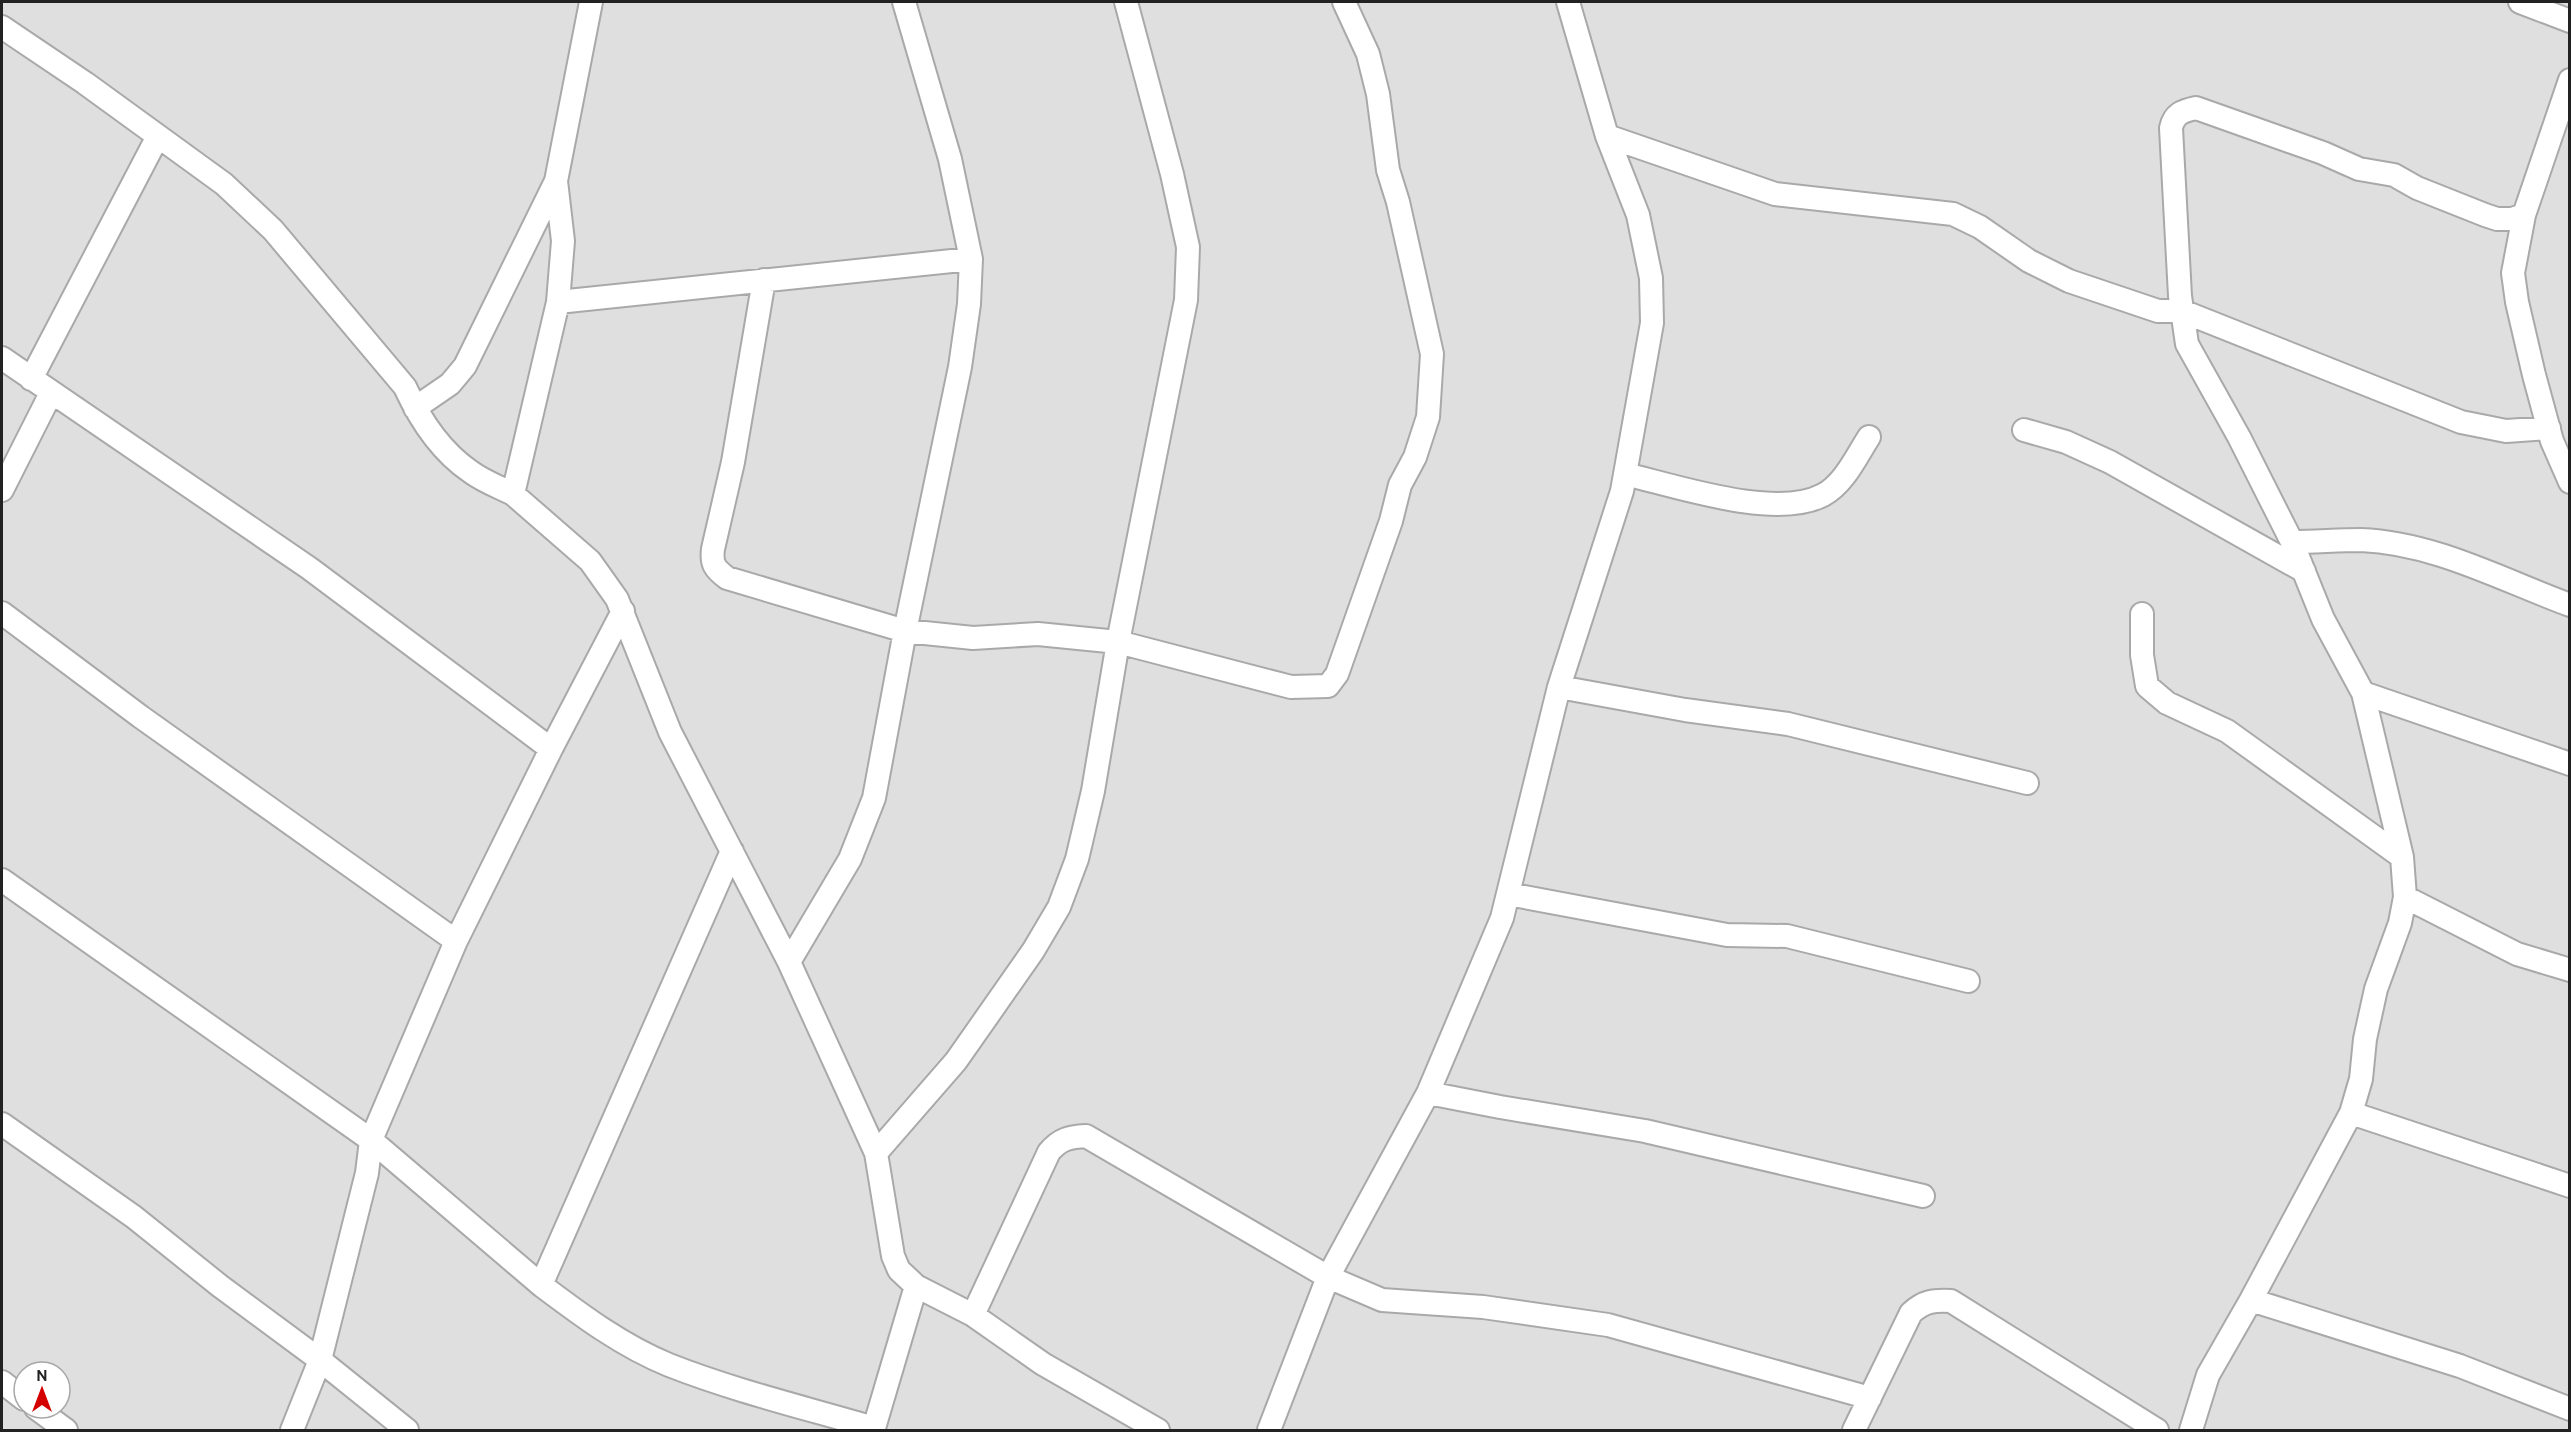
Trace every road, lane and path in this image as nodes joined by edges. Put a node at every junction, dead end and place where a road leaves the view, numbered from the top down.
1 (591, 2) edge
2 (904, 2) edge
3 (1126, 2) edge
4 (1344, 2) edge
5 (1568, 2) edge
6 (2520, 2) edge
7 (2570, 21) edge
8 (2, 27) edge
9 (2570, 80) edge
10 (158, 136) junction
11 (1607, 136) junction
12 (556, 181) junction
13 (2524, 215) junction
14 (971, 259) junction
15 (764, 280) junction
16 (558, 302) junction
17 (2182, 311) junction
18 (2, 358) edge
19 (31, 379) junction
20 (51, 393) junction
21 (414, 408) junction
22 (2549, 428) junction
23 (2024, 430) dead end
24 (1869, 437) dead end
25 (1625, 474) junction
26 (2570, 482) edge
27 (2, 490) edge
28 (513, 494) junction
29 (2292, 542) junction
30 (2304, 571) junction
31 (2570, 605) edge
32 (623, 611) junction
33 (2, 612) edge
34 (2142, 614) dead end
35 (905, 631) junction
36 (1118, 642) junction
37 (1559, 687) junction
38 (2363, 693) junction
39 (551, 749) junction
40 (2570, 764) edge
41 (2027, 783) dead end
42 (732, 851) junction
43 (2402, 857) junction
44 (2, 880) edge
45 (1508, 894) junction
46 (2405, 897) junction
47 (456, 941) junction
48 (789, 962) junction
49 (2570, 970) edge
50 (1968, 981) dead end
51 (1428, 1093) junction
52 (2351, 1113) junction
53 (2, 1124) edge
54 (371, 1140) junction
55 (876, 1153) junction
56 (2570, 1186) edge
57 (1923, 1196) dead end
58 (1328, 1277) junction
59 (542, 1285) junction
60 (916, 1286) junction
61 (2251, 1300) junction
62 (973, 1315) junction
63 (320, 1360) junction
64 (1870, 1398) junction
65 (2570, 1408) edge
66 (52, 1420) edge
67 (874, 1429) edge
68 (66, 1431) edge
69 (292, 1431) edge
70 (407, 1431) edge
71 (1158, 1431) edge
72 (1269, 1431) edge
73 (1854, 1431) edge
74 (2157, 1431) edge
75 (2192, 1431) edge

1 - 12 street
2 - 14 street
3 - 36 street
4 - 36 street
5 - 11 street
6 - 7 street
8 - 10 street
9 - 13 street
10 - 19 street
10 - 21 street
11 - 17 street
11 - 25 street
12 - 16 street
12 - 21 street
13 - 17 street
13 - 22 street
14 - 15 street
14 - 35 street
15 - 16 street
15 - 35 street
16 - 28 street
17 - 22 street
17 - 29 street
18 - 19 street
19 - 20 street
20 - 27 street
20 - 39 street
21 - 28 street
22 - 26 street
23 - 30 street
24 - 25 street
25 - 37 street
28 - 32 street
29 - 30 street
29 - 31 street
30 - 38 street
32 - 39 street
32 - 42 street
33 - 47 street
34 - 43 street
35 - 36 street
35 - 48 street
36 - 55 street
37 - 41 street
37 - 45 street
38 - 40 street
38 - 43 street
39 - 47 street
42 - 48 street
42 - 59 street
43 - 46 street
44 - 54 street
45 - 50 street
45 - 51 street
46 - 49 street
46 - 52 street
47 - 54 street
48 - 55 street
51 - 57 street
51 - 58 street
52 - 56 street
52 - 61 street
53 - 63 street
54 - 59 street
54 - 63 street
55 - 60 street
58 - 62 street
58 - 64 street
58 - 72 street
59 - 67 street
60 - 62 street
60 - 67 street
61 - 65 street
61 - 75 street
62 - 71 street
63 - 69 street
63 - 70 street
64 - 73 street
64 - 74 street
66 - 68 street

